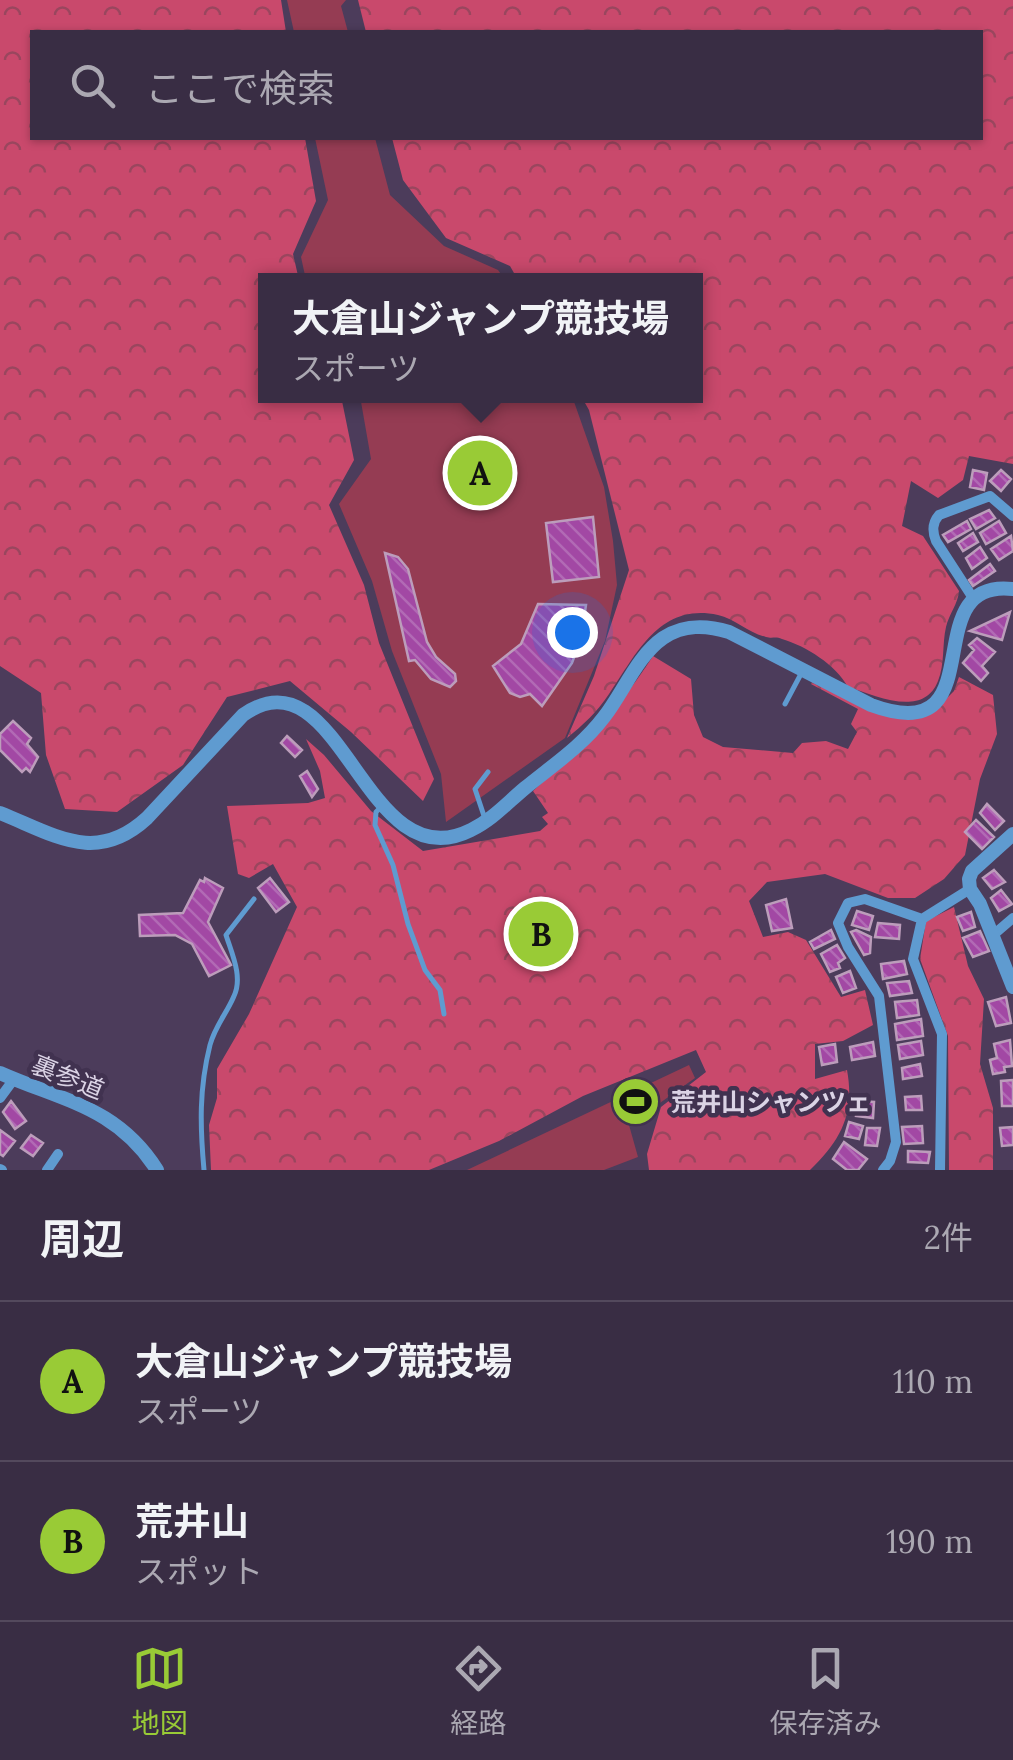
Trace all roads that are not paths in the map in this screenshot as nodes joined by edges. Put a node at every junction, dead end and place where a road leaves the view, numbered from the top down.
1 (1013, 516) edge
2 (1013, 589) edge
3 (973, 598) junction
4 (803, 669) junction
5 (785, 704) dead end
6 (488, 772) dead end
7 (382, 806) junction
8 (0, 813) edge
9 (486, 821) junction
10 (1013, 834) edge
11 (970, 888) junction
12 (254, 899) dead end
13 (1013, 918) edge
14 (922, 919) junction
15 (992, 936) junction
16 (1013, 987) edge
17 (444, 1014) dead end
18 (7, 1076) edge
19 (0, 1098) edge
20 (58, 1154) dead end
21 (47, 1170) edge
22 (156, 1170) edge
23 (204, 1170) edge
24 (883, 1170) edge
25 (940, 1170) edge

1 - 3 street
2 - 3 street
3 - 4 street
4 - 5 lane
4 - 9 street
6 - 9 lane
7 - 8 street
7 - 9 street
7 - 17 lane
10 - 11 street
11 - 14 street
11 - 15 street
12 - 23 lane
13 - 15 street
14 - 24 street
14 - 25 street
15 - 16 street
18 - 19 street
18 - 22 street, 裏参道
20 - 21 street

